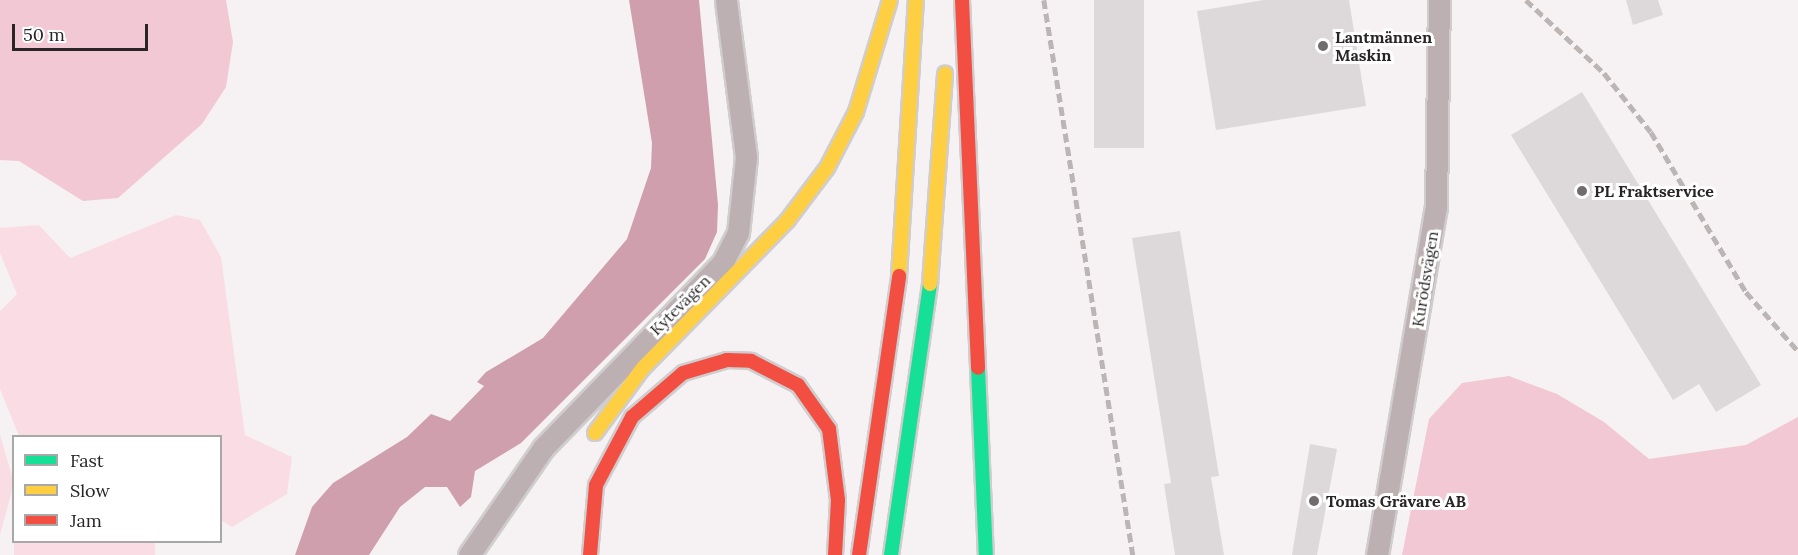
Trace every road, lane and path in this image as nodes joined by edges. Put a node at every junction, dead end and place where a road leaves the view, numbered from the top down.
1 (726, 0) edge
2 (890, 0) edge
3 (916, 0) edge
4 (948, 0) edge
5 (962, 0) edge
6 (1439, 0) edge
7 (947, 24) dead end
8 (945, 60) dead end
9 (590, 444) dead end
10 (469, 555) edge
11 (590, 555) edge
12 (835, 555) edge
13 (859, 555) edge
14 (891, 555) edge
15 (986, 555) edge
16 (1377, 555) edge

1 - 10 street, Kytevägen
2 - 9 main road
3 - 13 main road
4 - 7 main road
5 - 15 main road
6 - 16 street, Kurödsvägen
8 - 14 main road
11 - 12 main road

